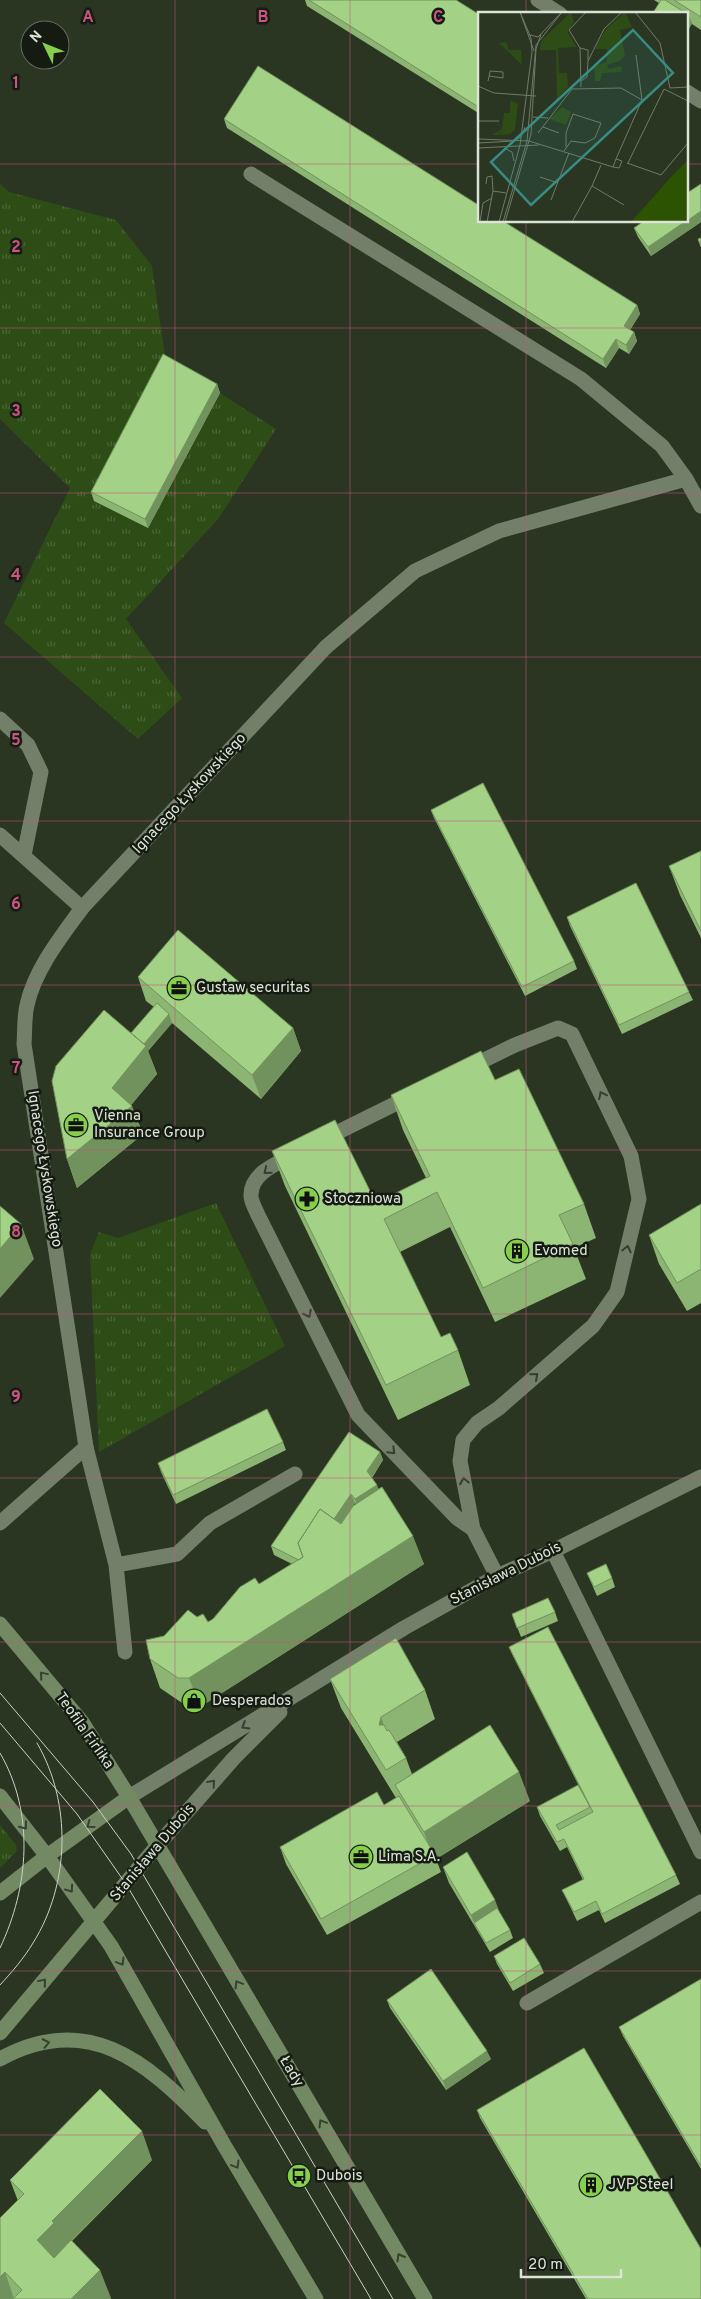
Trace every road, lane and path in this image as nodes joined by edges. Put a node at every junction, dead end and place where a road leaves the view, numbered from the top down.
1 (538, 0) edge
2 (557, 12) edge
3 (688, 93) edge
4 (701, 101) edge
5 (251, 174) dead end
6 (686, 479) junction
7 (701, 506) edge
8 (0, 719) edge
9 (0, 835) edge
10 (24, 856) junction
11 (82, 908) junction
12 (452, 1076) edge
13 (425, 1089) edge
14 (86, 1447) junction
15 (295, 1474) dead end
16 (701, 1477) edge
17 (0, 1524) edge
18 (473, 1529) junction
19 (552, 1551) junction
20 (116, 1565) junction
21 (497, 1576) junction
22 (0, 1624) edge
23 (126, 1652) dead end
24 (316, 1683) junction
25 (0, 1796) edge
26 (129, 1797) junction
27 (157, 1846) junction
28 (701, 1852) edge
29 (47, 1856) junction
30 (0, 1893) edge
31 (701, 1902) edge
32 (94, 1922) junction
33 (527, 2004) dead end
34 (0, 2033) edge
35 (0, 2060) edge
36 (224, 2145) junction
37 (316, 2299) edge
38 (425, 2299) edge

1 - 2 street
3 - 4 street
5 - 6 street
6 - 7 street
6 - 11 street, Ignacego Łyskowskiego
8 - 10 street
9 - 10 street
10 - 11 street
11 - 14 street, Ignacego Łyskowskiego
18 -> 12 street
13 -> 18 street
14 - 17 street
14 - 20 street, Ignacego Łyskowskiego
15 - 20 street
16 - 19 street, Stanisława Dubois
18 - 21 street
19 - 21 street, Stanisława Dubois
19 - 28 street
20 - 23 street, Ignacego Łyskowskiego
21 - 24 street, Stanisława Dubois
26 -> 22 street, Teofila Firlika
24 -> 26 street, Stanisława Dubois
27 -> 24 street, Stanisława Dubois
25 -> 29 street
26 - 27 street, Teofila Firlika
26 -> 29 street, Stanisława Dubois
27 - 32 street, Stanisława Dubois
38 -> 27 street, Łady
29 - 30 street, Stanisława Dubois
29 -> 32 street
31 - 33 street
34 -> 32 street, Stanisława Dubois
32 -> 36 street
35 -> 36 street
36 -> 37 street

